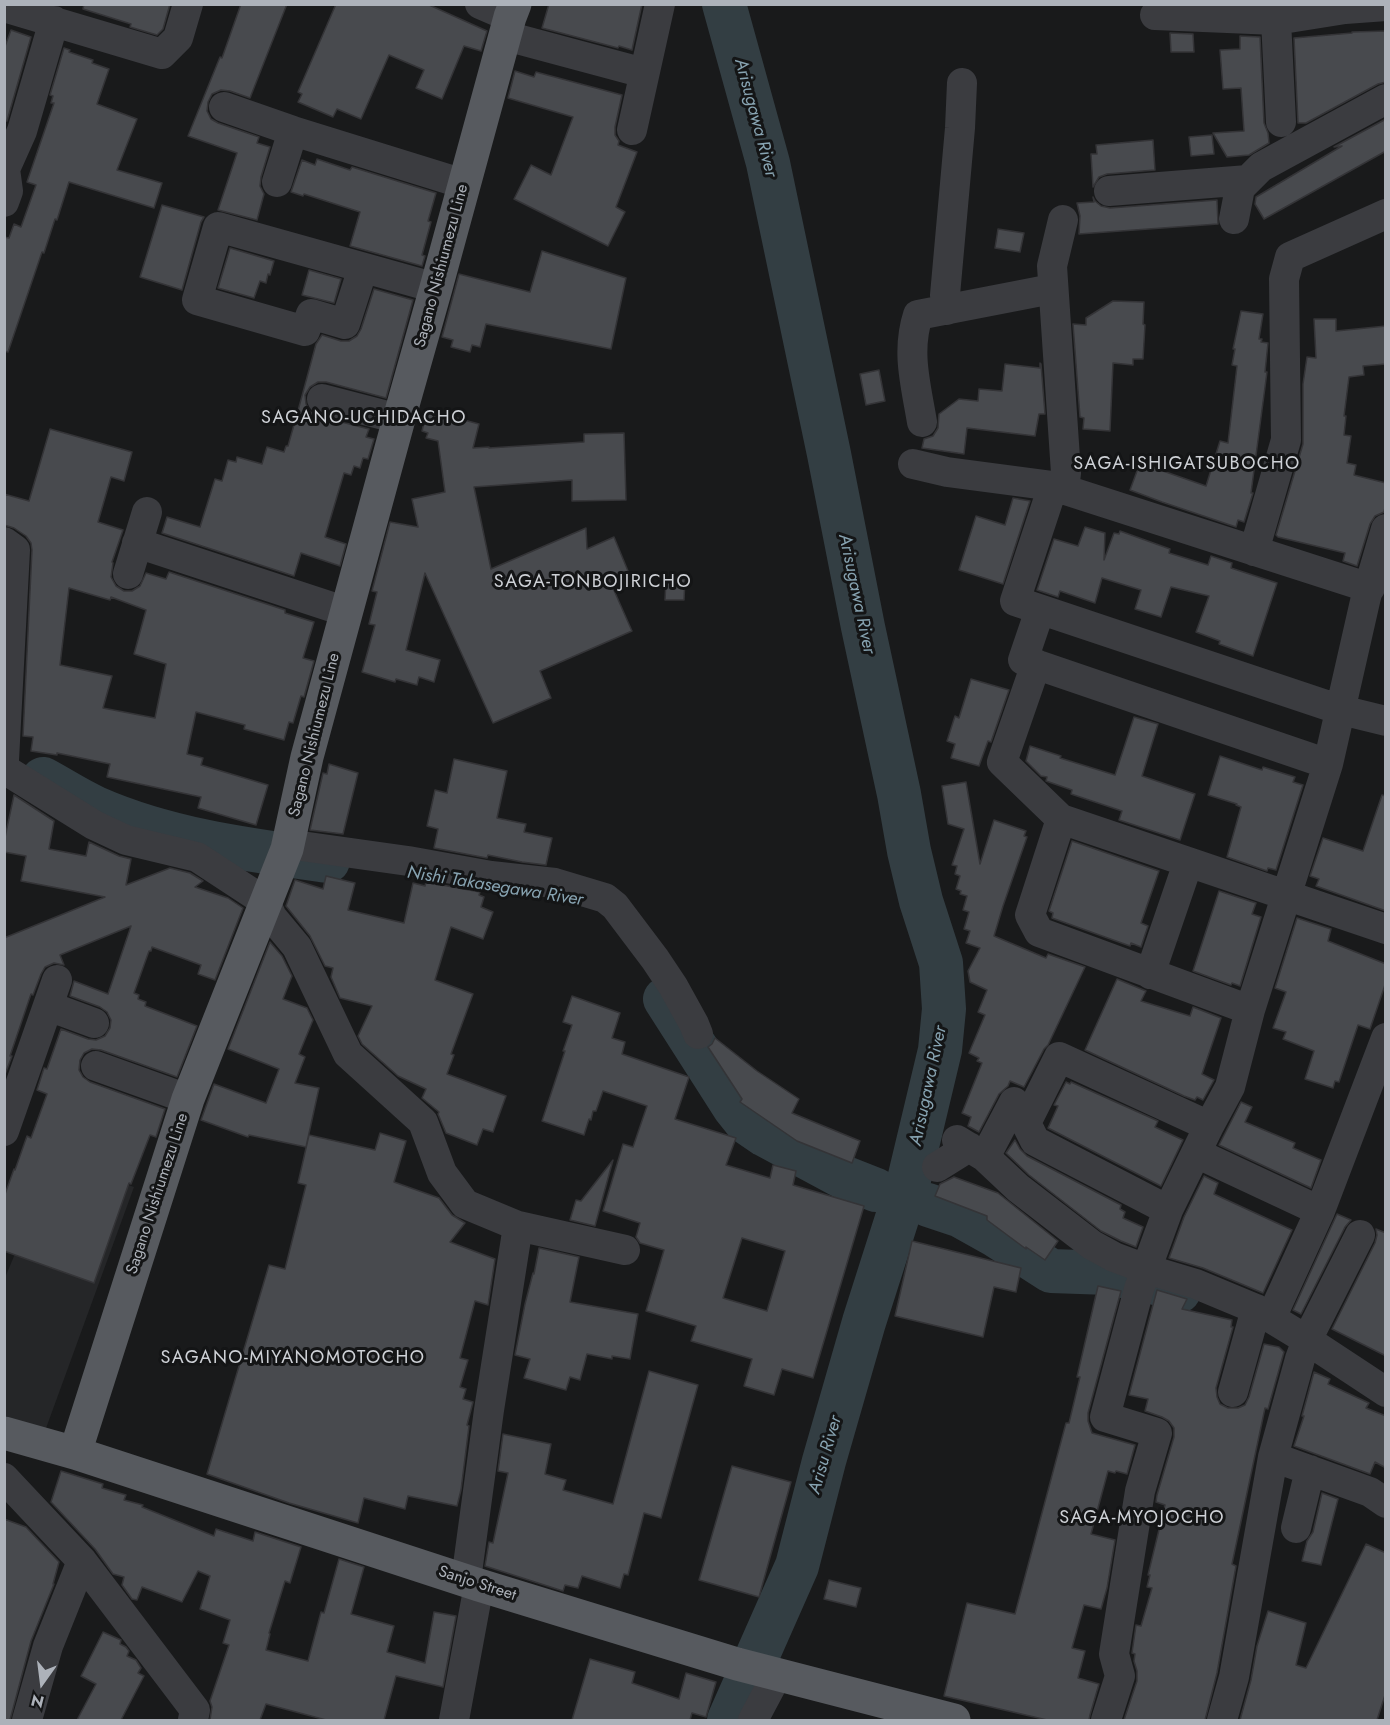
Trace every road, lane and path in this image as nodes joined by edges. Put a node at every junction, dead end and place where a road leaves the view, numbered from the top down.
1 (188, 4) edge
2 (480, 4) edge
3 (660, 4) edge
4 (1386, 6) edge
5 (4, 7) edge
6 (1345, 7) edge
7 (1155, 15) dead end
8 (510, 19) edge
9 (1276, 20) junction
10 (54, 21) junction
11 (644, 73) junction
12 (962, 83) dead end
13 (1386, 99) edge
14 (224, 107) dead end
15 (1281, 122) dead end
16 (632, 130) dead end
17 (293, 131) junction
18 (1248, 180) junction
19 (277, 182) dead end
20 (464, 184) junction
21 (1109, 191) dead end
22 (4, 202) edge
23 (1386, 214) edge
24 (1234, 219) dead end
25 (1063, 220) dead end
26 (363, 267) junction
27 (436, 288) junction
28 (1052, 289) junction
29 (947, 310) junction
30 (322, 399) dead end
31 (399, 419) junction
32 (922, 422) dead end
33 (913, 464) dead end
34 (1058, 488) junction
35 (147, 512) dead end
36 (1386, 529) edge
37 (4, 542) edge
38 (137, 543) junction
39 (1254, 551) junction
40 (128, 574) dead end
41 (1370, 588) junction
42 (1040, 610) junction
43 (347, 612) junction
44 (1036, 664) junction
45 (1341, 710) junction
46 (1386, 721) edge
47 (5, 741) edge
48 (1328, 764) junction
49 (4, 769) edge
50 (1061, 819) junction
51 (286, 851) junction
52 (1188, 863) junction
53 (1287, 895) junction
54 (266, 904) junction
55 (1386, 929) edge
56 (1150, 974) junction
57 (1250, 1010) junction
58 (94, 1023) dead end
59 (698, 1034) dead end
60 (1385, 1040) edge
61 (96, 1066) dead end
62 (188, 1100) junction
63 (1014, 1102) dead end
64 (1209, 1126) junction
65 (4, 1131) edge
66 (970, 1148) junction
67 (1196, 1153) junction
68 (938, 1167) dead end
69 (1168, 1210) junction
70 (1320, 1211) junction
71 (518, 1226) junction
72 (1360, 1235) dead end
73 (625, 1250) dead end
74 (1143, 1278) junction
75 (1258, 1318) junction
76 (1303, 1349) junction
77 (1233, 1392) dead end
78 (1386, 1392) edge
79 (4, 1433) edge
80 (75, 1453) junction
81 (1273, 1457) junction
82 (1310, 1470) junction
83 (4, 1478) edge
84 (1386, 1503) edge
85 (1296, 1528) dead end
86 (82, 1561) junction
87 (472, 1582) junction
88 (774, 1674) junction
89 (194, 1715) edge
90 (914, 1715) edge
91 (27, 1720) edge
92 (454, 1720) edge
93 (753, 1720) edge
94 (954, 1720) edge
95 (1106, 1720) edge
96 (1222, 1720) edge

1 - 10 street
2 - 8 street
3 - 11 street
4 - 6 street
5 - 10 street
6 - 9 street
7 - 9 street
8 - 11 street
8 - 20 main road, Sagano Nishiumezu Line
9 - 15 street
10 - 22 street
11 - 16 street
12 - 29 street
13 - 18 street
14 - 17 street
17 - 19 street
17 - 20 street
18 - 21 street
18 - 24 street
20 - 27 main road, Sagano Nishiumezu Line
23 - 39 street
25 - 28 street
26 - 26 street
26 - 27 street
27 - 31 main road, Sagano Nishiumezu Line
28 - 29 street
28 - 34 street
29 - 32 street
30 - 31 street
31 - 43 main road, Sagano Nishiumezu Line
33 - 34 street
34 - 39 street
34 - 42 street
35 - 38 street
36 - 41 street
37 - 47 street
38 - 40 street
38 - 43 street
39 - 41 street
41 - 45 street
42 - 44 street
42 - 45 street
43 - 51 main road, Sagano Nishiumezu Line
44 - 48 street
44 - 50 street
45 - 46 street
45 - 48 street
48 - 53 street
49 - 54 street
50 - 52 street
50 - 56 street
51 - 54 main road, Sagano Nishiumezu Line
51 - 59 street
52 - 53 street
52 - 56 street
53 - 55 street
53 - 57 street
54 - 62 main road, Sagano Nishiumezu Line
54 - 71 street
56 - 57 street
57 - 64 street
58 - 65 street
60 - 70 street
61 - 62 street
62 - 80 main road, Sagano Nishiumezu Line
63 - 66 street
64 - 67 street
64 - 69 street
66 - 68 street
66 - 74 street
67 - 69 street
67 - 70 street
69 - 74 street
70 - 75 street
71 - 73 street
71 - 87 street
72 - 76 street
74 - 75 street
74 - 95 street
75 - 76 street
75 - 77 street
76 - 78 street
76 - 81 street
79 - 80 main road, Sanjo Street
80 - 87 main road, Sanjo Street
81 - 82 street
81 - 96 street
82 - 84 street
82 - 85 street
83 - 86 street
86 - 89 street
86 - 91 street
87 - 88 main road, Sanjo Street
87 - 92 street
88 - 90 main road, Sanjo Street
88 - 93 street
90 - 94 main road, Sanjo Street

